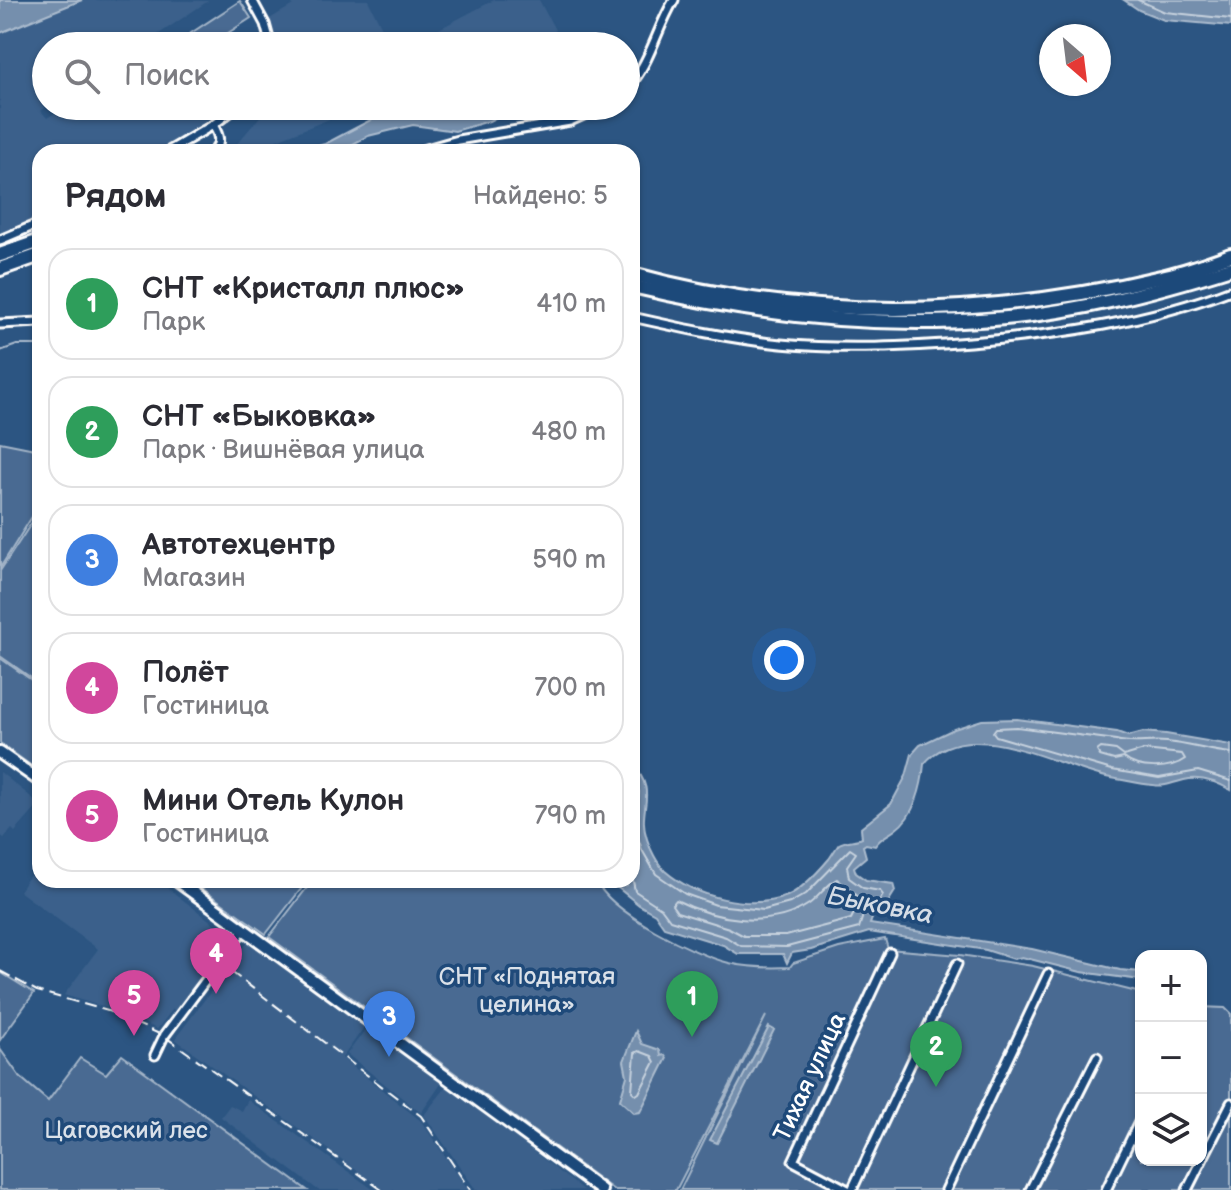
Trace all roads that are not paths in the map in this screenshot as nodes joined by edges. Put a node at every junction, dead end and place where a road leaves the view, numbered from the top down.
1 (252, 0) edge
2 (674, 0) edge
3 (267, 32) edge
4 (640, 71) edge
5 (220, 120) edge
6 (572, 120) edge
7 (213, 125) junction
8 (181, 144) edge
9 (218, 144) edge
10 (444, 144) edge
11 (32, 226) edge
12 (0, 240) edge
13 (32, 243) edge
14 (0, 254) edge
15 (1231, 255) edge
16 (32, 258) edge
17 (1231, 268) edge
18 (0, 271) edge
19 (640, 276) edge
20 (640, 288) edge
21 (1231, 290) edge
22 (640, 319) edge
23 (32, 322) edge
24 (0, 324) edge
25 (0, 753) edge
26 (32, 775) edge
27 (187, 888) edge
28 (244, 929) junction
29 (890, 953) dead end
30 (957, 964) dead end
31 (1048, 974) dead end
32 (155, 1055) dead end
33 (1097, 1057) dead end
34 (1231, 1103) edge
35 (1135, 1130) edge
36 (601, 1190) edge
37 (850, 1190) edge
38 (946, 1190) edge
39 (1030, 1190) edge
40 (1106, 1190) edge
41 (1187, 1190) edge

1 - 3 street
2 - 4 street
5 - 7 street
6 - 10 street
7 - 8 street
7 - 9 street
11 - 12 street
13 - 14 main road
15 - 19 main road
16 - 18 main road
17 - 20 main road
21 - 22 street
23 - 24 street
25 - 26 main road
27 - 28 main road
28 - 32 street
28 - 36 main road
29 - 37 street, Тихая улица
30 - 37 street
31 - 38 street
33 - 39 street
34 - 41 street
35 - 40 street

